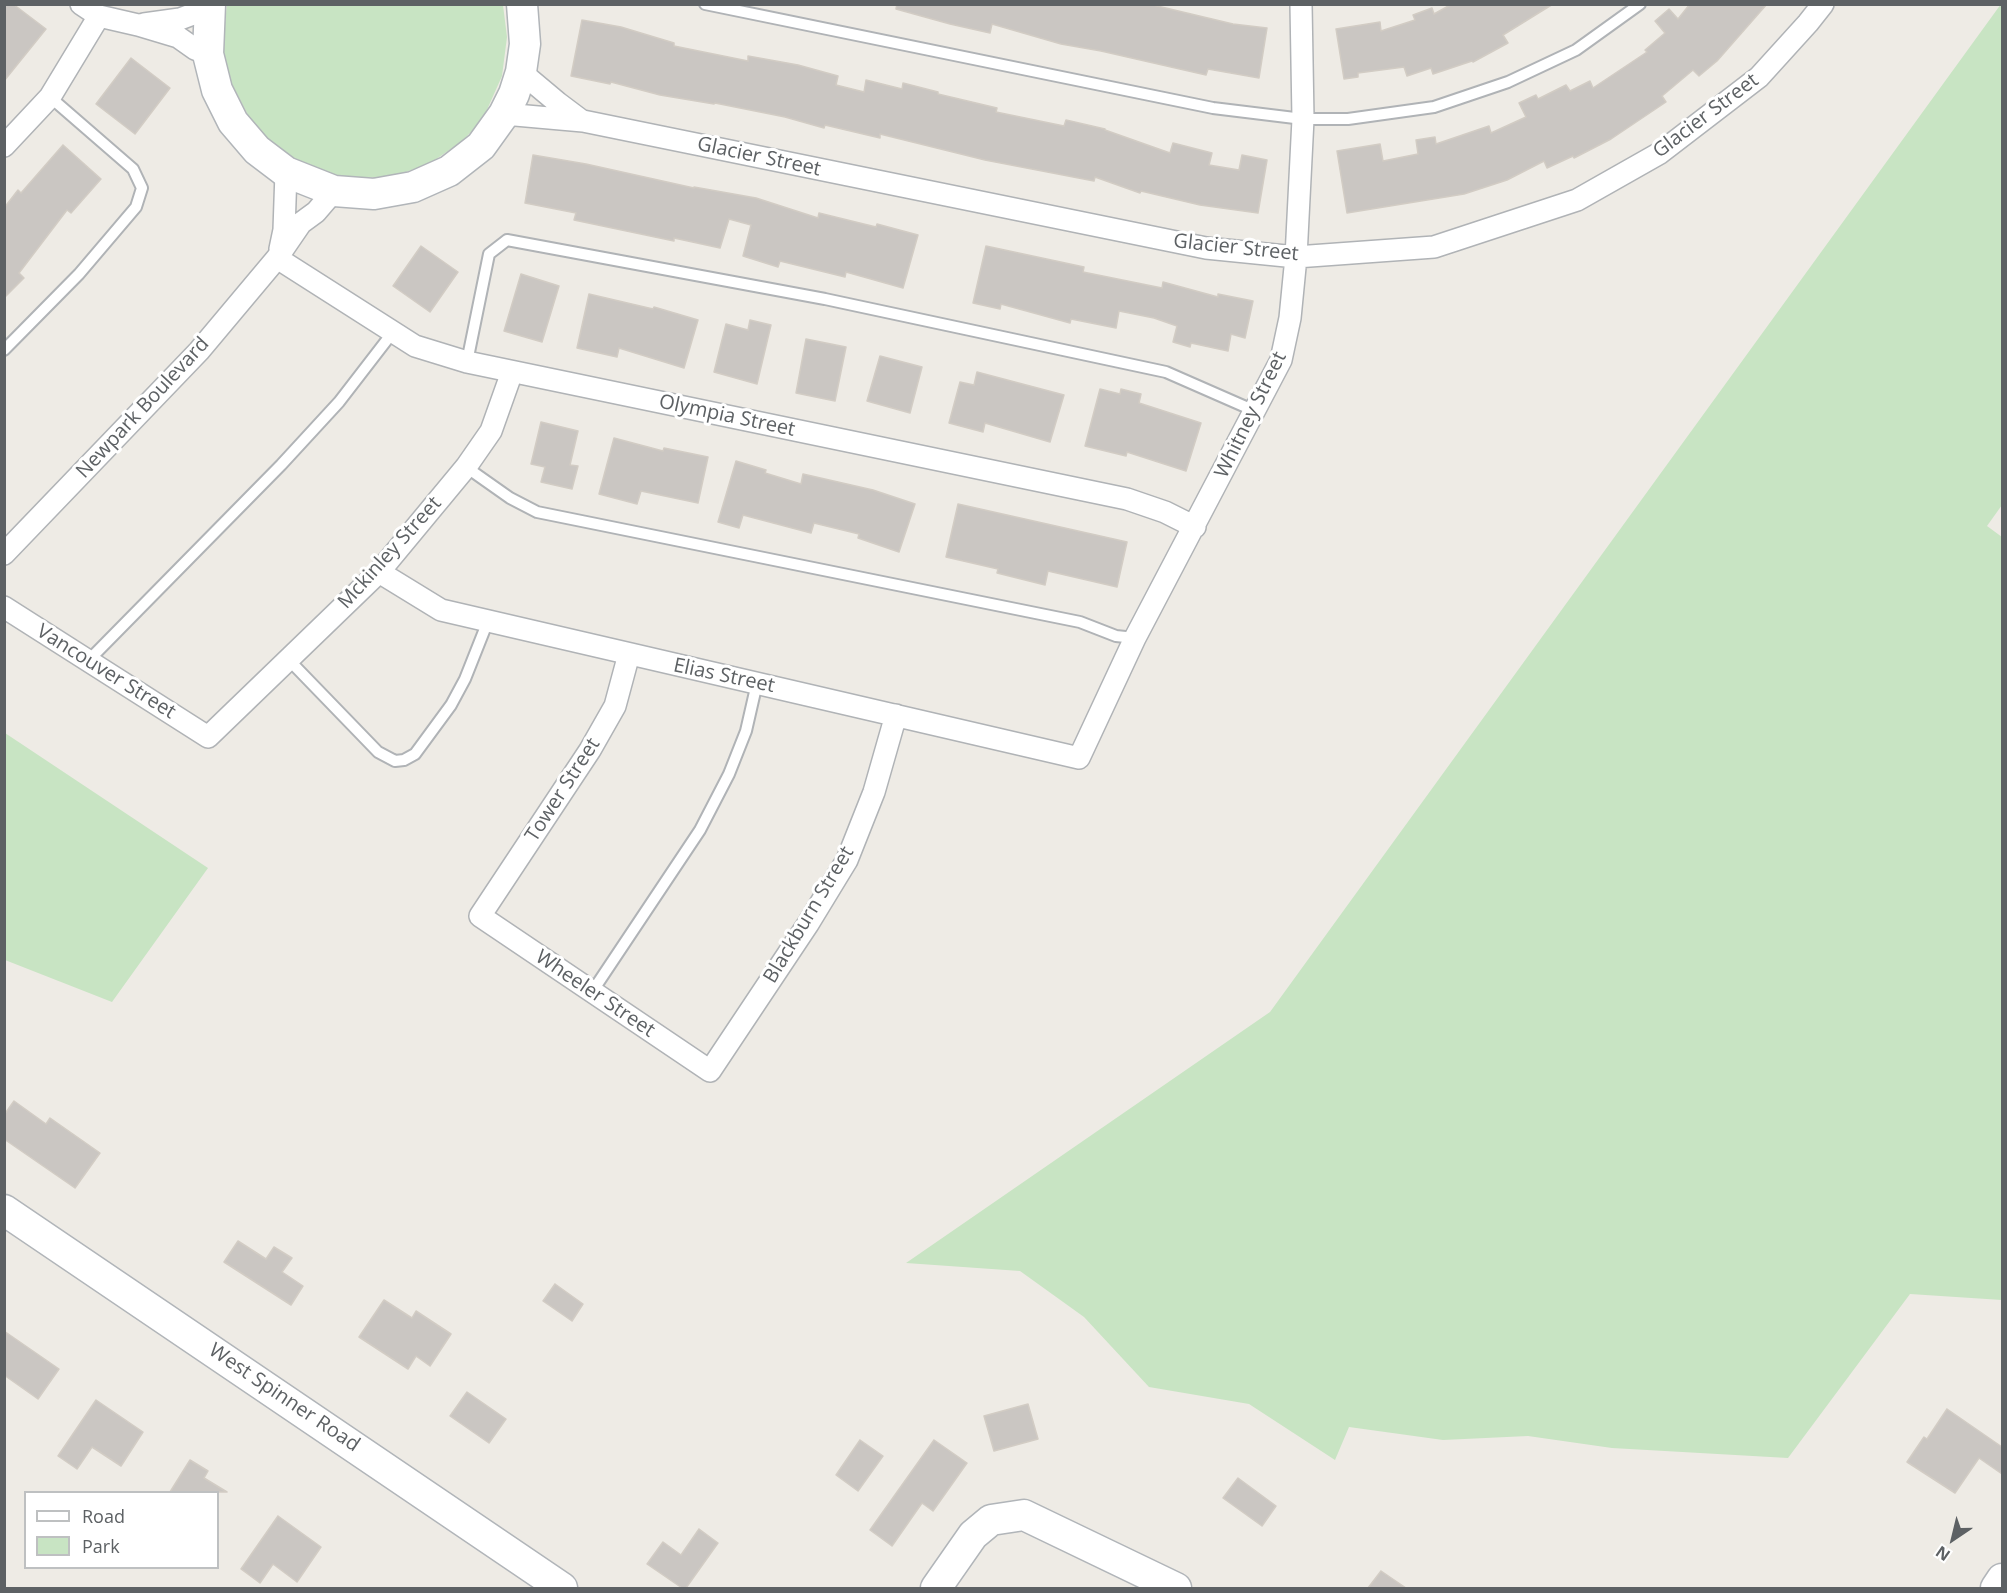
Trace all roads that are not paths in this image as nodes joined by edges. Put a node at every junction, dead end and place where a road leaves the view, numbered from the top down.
1 (81, 4) edge
2 (522, 4) edge
3 (705, 4) edge
4 (1301, 4) edge
5 (1640, 4) edge
6 (1823, 4) edge
7 (210, 6) edge
8 (99, 16) junction
9 (138, 25) junction
10 (208, 54) junction
11 (521, 72) junction
12 (50, 97) junction
13 (504, 114) junction
14 (1303, 119) junction
15 (583, 121) junction
16 (4, 146) edge
17 (286, 172) junction
18 (334, 191) junction
19 (1296, 256) junction
20 (277, 258) junction
21 (393, 332) junction
22 (4, 351) edge
23 (467, 362) junction
24 (512, 372) junction
25 (1255, 411) junction
26 (466, 467) junction
27 (1195, 527) junction
28 (4, 554) edge
29 (379, 572) junction
30 (4, 607) edge
31 (488, 621) junction
32 (1136, 638) junction
33 (629, 654) junction
34 (288, 659) junction
35 (88, 661) junction
36 (757, 683) junction
37 (896, 715) junction
38 (208, 736) joint
39 (1079, 758) joint
40 (480, 916) joint
41 (592, 992) junction
42 (710, 1071) joint
43 (4, 1209) edge
44 (2002, 1579) edge
45 (562, 1588) edge
46 (936, 1588) edge
47 (1176, 1588) edge
48 (1996, 1588) edge

1 - 8 street
2 - 11 street
3 - 14 lane
4 - 14 street, Whitney Street
5 - 14 lane
6 - 19 street, Glacier Street
7 - 9 street
7 - 10 street
8 - 9 street
8 - 12 street
9 - 10 street
10 - 17 street
11 - 13 street
11 - 15 street, Glacier Street
12 - 16 street
12 - 22 lane
13 - 15 street, Glacier Street
13 - 18 street
14 - 19 street, Whitney Street
15 - 19 street, Glacier Street
17 - 18 street
17 - 20 street, Newpark Boulevard
18 - 20 street, Newpark Boulevard
19 - 25 street, Whitney Street
20 - 21 street, Olympia Street
20 - 28 street, Newpark Boulevard
21 - 23 street, Olympia Street
21 - 35 lane
23 - 24 street, Olympia Street
23 - 25 lane
24 - 26 street, Mckinley Street
24 - 27 street, Olympia Street
25 - 27 street, Whitney Street
26 - 29 street, Mckinley Street
26 - 32 lane
27 - 32 street, Whitney Street
29 - 31 street, Elias Street
29 - 34 street, Mckinley Street
30 - 35 street, Vancouver Street
31 - 33 street, Elias Street
31 - 34 lane
32 - 39 street, Whitney Street
33 - 36 street, Elias Street
33 - 40 street, Tower Street
34 - 38 street, Mckinley Street
35 - 38 street, Vancouver Street
36 - 37 street, Elias Street
36 - 41 lane
37 - 39 street, Elias Street
37 - 42 street, Blackburn Street
40 - 41 street, Wheeler Street
41 - 42 street, Wheeler Street
43 - 45 street, West Spinner Road
44 - 48 street
46 - 47 street

